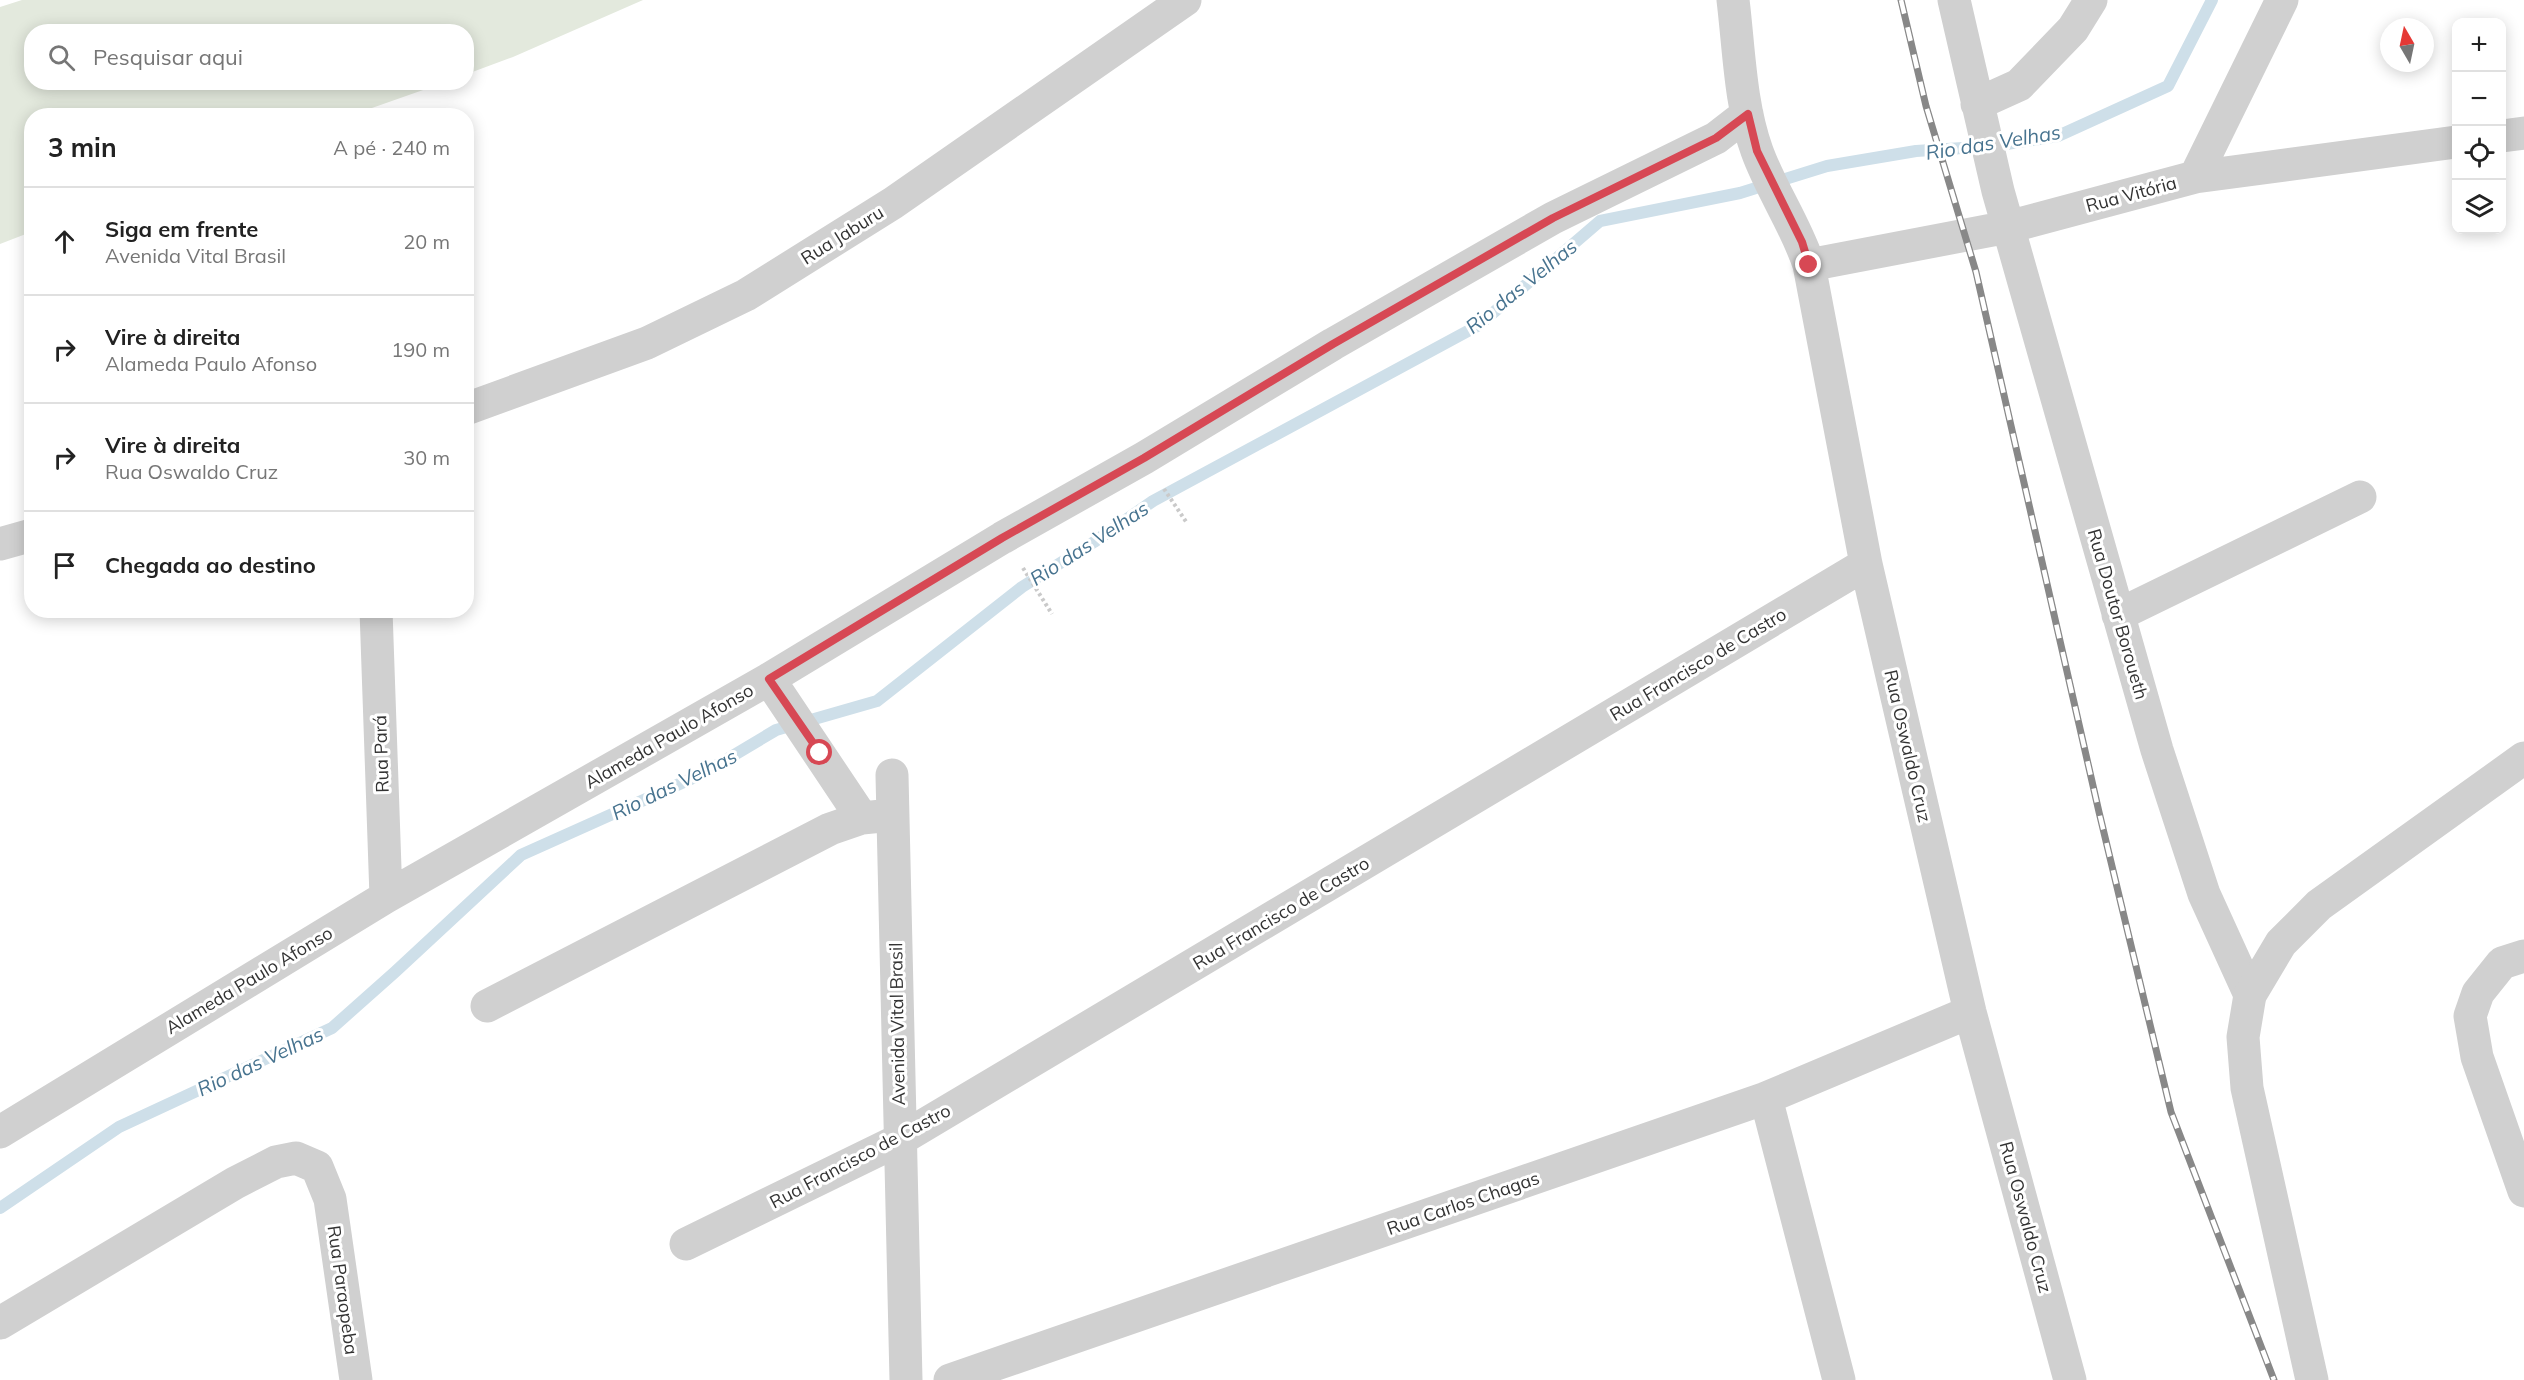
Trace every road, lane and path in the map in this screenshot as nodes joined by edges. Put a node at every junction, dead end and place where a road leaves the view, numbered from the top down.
1 (1185, 0) edge
2 (1733, 0) edge
3 (1954, 0) edge
4 (2091, 0) edge
5 (2282, 0) edge
6 (1979, 113) junction
7 (1748, 114) junction
8 (2524, 132) edge
9 (2506, 135) edge
10 (2452, 143) edge
11 (2195, 177) junction
12 (2008, 226) junction
13 (1806, 253) junction
14 (474, 406) edge
15 (2360, 497) dead end
16 (1176, 506) dead end
17 (1187, 523) dead end
18 (24, 537) edge
19 (0, 544) edge
20 (1018, 561) dead end
21 (1866, 564) junction
22 (1052, 614) dead end
23 (2118, 615) junction
24 (376, 618) edge
25 (769, 679) junction
26 (2524, 758) edge
27 (892, 775) dead end
28 (877, 816) junction
29 (386, 897) junction
30 (2524, 956) edge
31 (2250, 994) junction
32 (487, 1006) dead end
33 (1970, 1012) junction
34 (1767, 1098) junction
35 (0, 1132) edge
36 (899, 1140) junction
37 (2524, 1191) edge
38 (686, 1244) dead end
39 (0, 1323) edge
40 (356, 1380) edge
41 (906, 1380) edge
42 (950, 1380) edge
43 (1839, 1380) edge
44 (2070, 1380) edge
45 (2312, 1380) edge

1 - 14 street, Rua Jaburu
2 - 7 street, Rua Oswaldo Cruz
3 - 6 street, Rua Doutor Boroueth
4 - 6 street
5 - 11 street
6 - 12 street, Rua Doutor Boroueth
7 - 13 street, Rua Oswaldo Cruz
7 - 25 street, Alameda Paulo Afonso
8 - 9 street
10 - 11 street, Rua Vitória
11 - 12 street, Rua Vitória
12 - 13 street, Rua Vitória
12 - 23 street, Rua Doutor Boroueth
13 - 21 street, Rua Oswaldo Cruz
15 - 23 street
16 - 17 path
18 - 19 street
20 - 22 path
21 - 33 street, Rua Oswaldo Cruz
21 - 36 street, Rua Francisco de Castro
23 - 31 street, Rua Doutor Boroueth
24 - 29 street, Rua Pará
25 - 28 street
25 - 29 street, Alameda Paulo Afonso
26 - 31 street
27 - 28 street, Avenida Vital Brasil
28 - 32 street
28 - 36 street, Avenida Vital Brasil
29 - 35 street, Alameda Paulo Afonso
30 - 37 street
31 - 45 street
33 - 34 street, Rua Carlos Chagas
33 - 44 street, Rua Oswaldo Cruz
34 - 42 street, Rua Carlos Chagas
34 - 43 street
36 - 38 street, Rua Francisco de Castro
36 - 41 street, Avenida Vital Brasil
39 - 40 street, Rua Paraopeba

